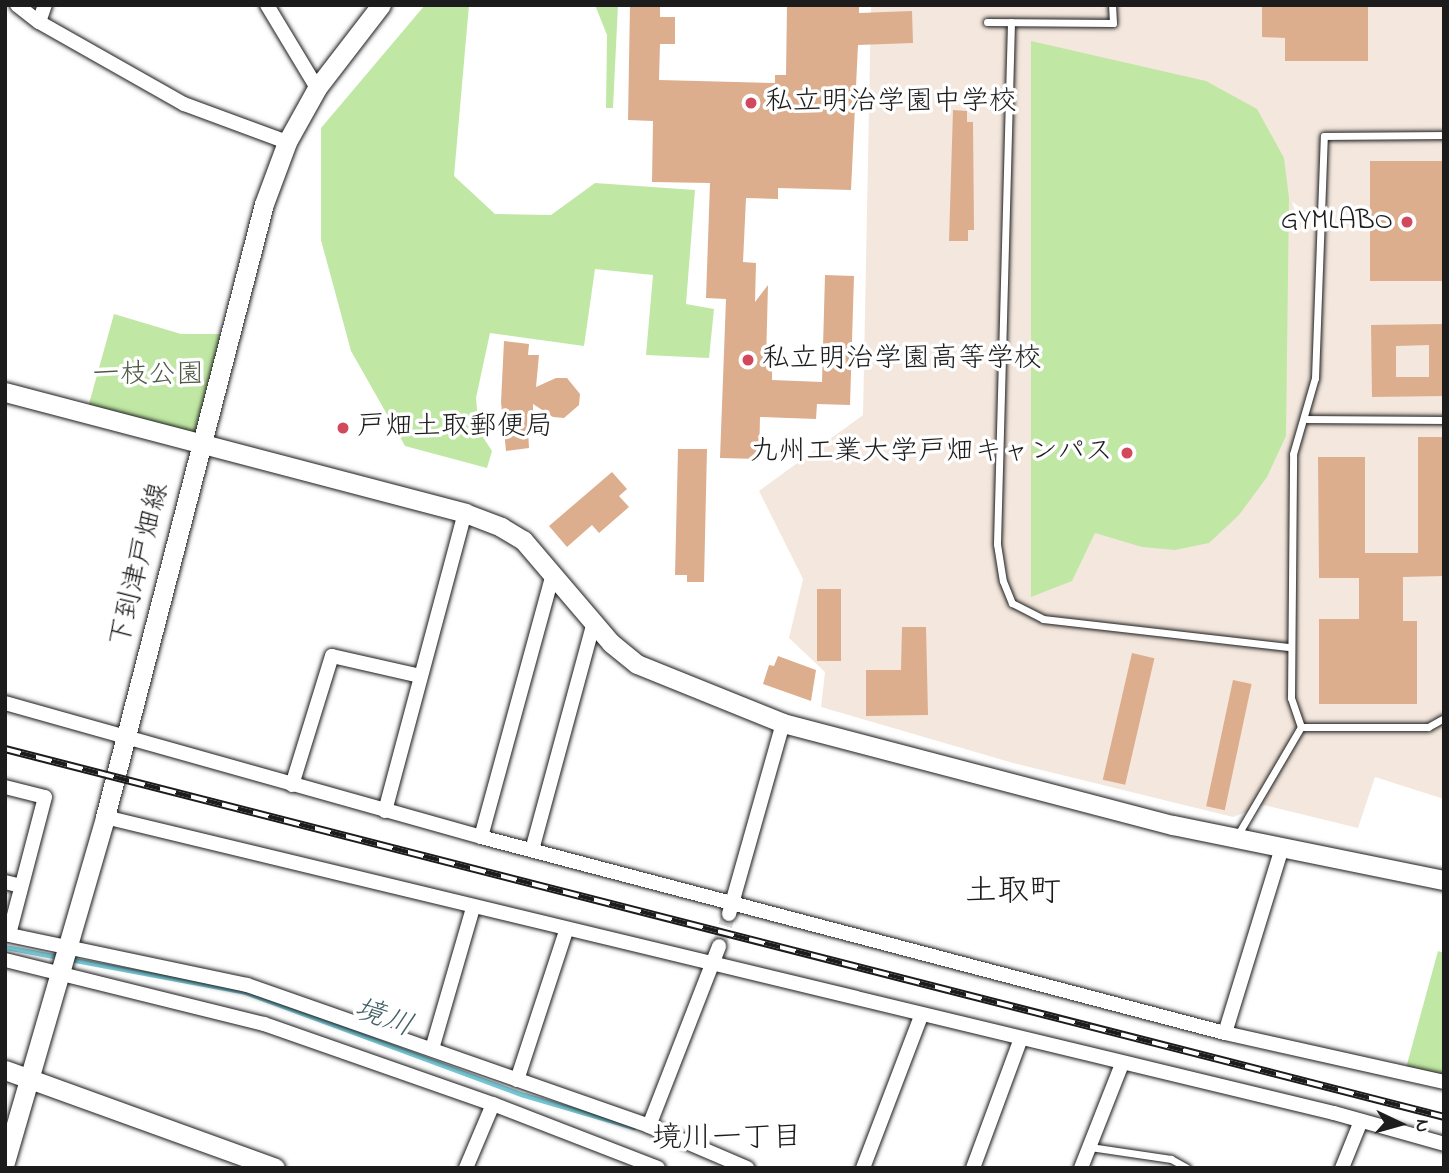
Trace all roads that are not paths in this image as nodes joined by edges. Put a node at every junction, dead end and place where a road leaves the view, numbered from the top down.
1 (17, 5) edge
2 (45, 5) edge
3 (267, 5) edge
4 (380, 5) edge
5 (1112, 5) edge
6 (39, 22) junction
7 (987, 22) dead end
8 (1010, 22) junction
9 (317, 88) junction
10 (1444, 135) edge
11 (287, 142) junction
12 (5, 393) edge
13 (1307, 419) junction
14 (1444, 420) edge
15 (201, 447) junction
16 (464, 513) junction
17 (553, 573) junction
18 (594, 622) junction
19 (1290, 647) junction
20 (420, 676) junction
21 (5, 703) edge
22 (1444, 718) edge
23 (783, 723) junction
24 (1301, 727) junction
25 (126, 736) junction
26 (292, 785) junction
27 (5, 787) edge
28 (384, 811) junction
29 (105, 817) junction
30 (481, 837) junction
31 (1236, 838) junction
32 (1282, 848) junction
33 (532, 850) junction
34 (1444, 880) edge
35 (5, 882) edge
36 (21, 886) junction
37 (472, 908) junction
38 (731, 908) junction
39 (566, 930) junction
40 (7, 934) edge
41 (719, 946) tunnel mouth
42 (69, 947) junction
43 (5, 960) edge
44 (712, 967) junction
45 (62, 971) junction
46 (920, 1016) junction
47 (1225, 1033) junction
48 (1020, 1041) junction
49 (432, 1049) junction
50 (1122, 1064) junction
51 (5, 1070) edge
52 (31, 1076) junction
53 (517, 1080) junction
54 (1444, 1082) edge
55 (493, 1104) junction
56 (1361, 1121) junction
57 (649, 1126) junction
58 (1444, 1144) edge
59 (1089, 1147) junction
60 (5, 1162) edge
61 (275, 1168) edge
62 (466, 1168) edge
63 (658, 1168) edge
64 (747, 1168) edge
65 (863, 1168) edge
66 (973, 1168) edge
67 (1081, 1168) edge
68 (1187, 1168) edge
69 (1342, 1168) edge

1 - 6 street
2 - 6 street
3 - 9 street
4 - 9 street, 下到津戸畑線
5 - 8 lane
6 - 11 street
7 - 8 lane
8 - 19 lane
9 - 11 street, 下到津戸畑線
10 - 13 lane
11 - 15 street, 下到津戸畑線
12 - 15 street
13 - 14 lane
13 - 19 lane
15 - 16 street
15 - 25 street, 下到津戸畑線
16 - 17 street
16 - 20 street
17 - 18 street
17 - 30 street
18 - 23 street
18 - 33 street
19 - 24 lane
20 - 26 street
20 - 28 street
21 - 25 street
22 - 24 lane
23 - 31 street
23 - 38 street
24 - 31 lane
25 - 26 street
25 - 29 street, 下到津戸畑線
26 - 28 street
27 - 36 street
28 - 30 street
29 - 37 street
29 - 42 street, 下到津戸畑線
30 - 33 street
31 - 32 street
32 - 34 street
32 - 47 street
33 - 38 street
35 - 36 street
36 - 40 street
37 - 39 street
37 - 49 street
38 - 47 street
39 - 44 street
39 - 53 street
40 - 42 street
41 - 44 street
42 - 45 street, 下到津戸畑線
42 - 49 street
43 - 45 street
44 - 46 street
44 - 57 street
45 - 52 street, 下到津戸畑線
45 - 55 street
46 - 48 street
46 - 65 street
47 - 54 street
48 - 50 street
48 - 66 street
49 - 53 street
50 - 56 street
50 - 59 street
51 - 52 street
52 - 60 street, 下到津戸畑線
52 - 61 street
53 - 57 street
55 - 62 street
55 - 63 street
56 - 58 street
56 - 69 street
57 - 64 street
59 - 67 street
59 - 68 lane

